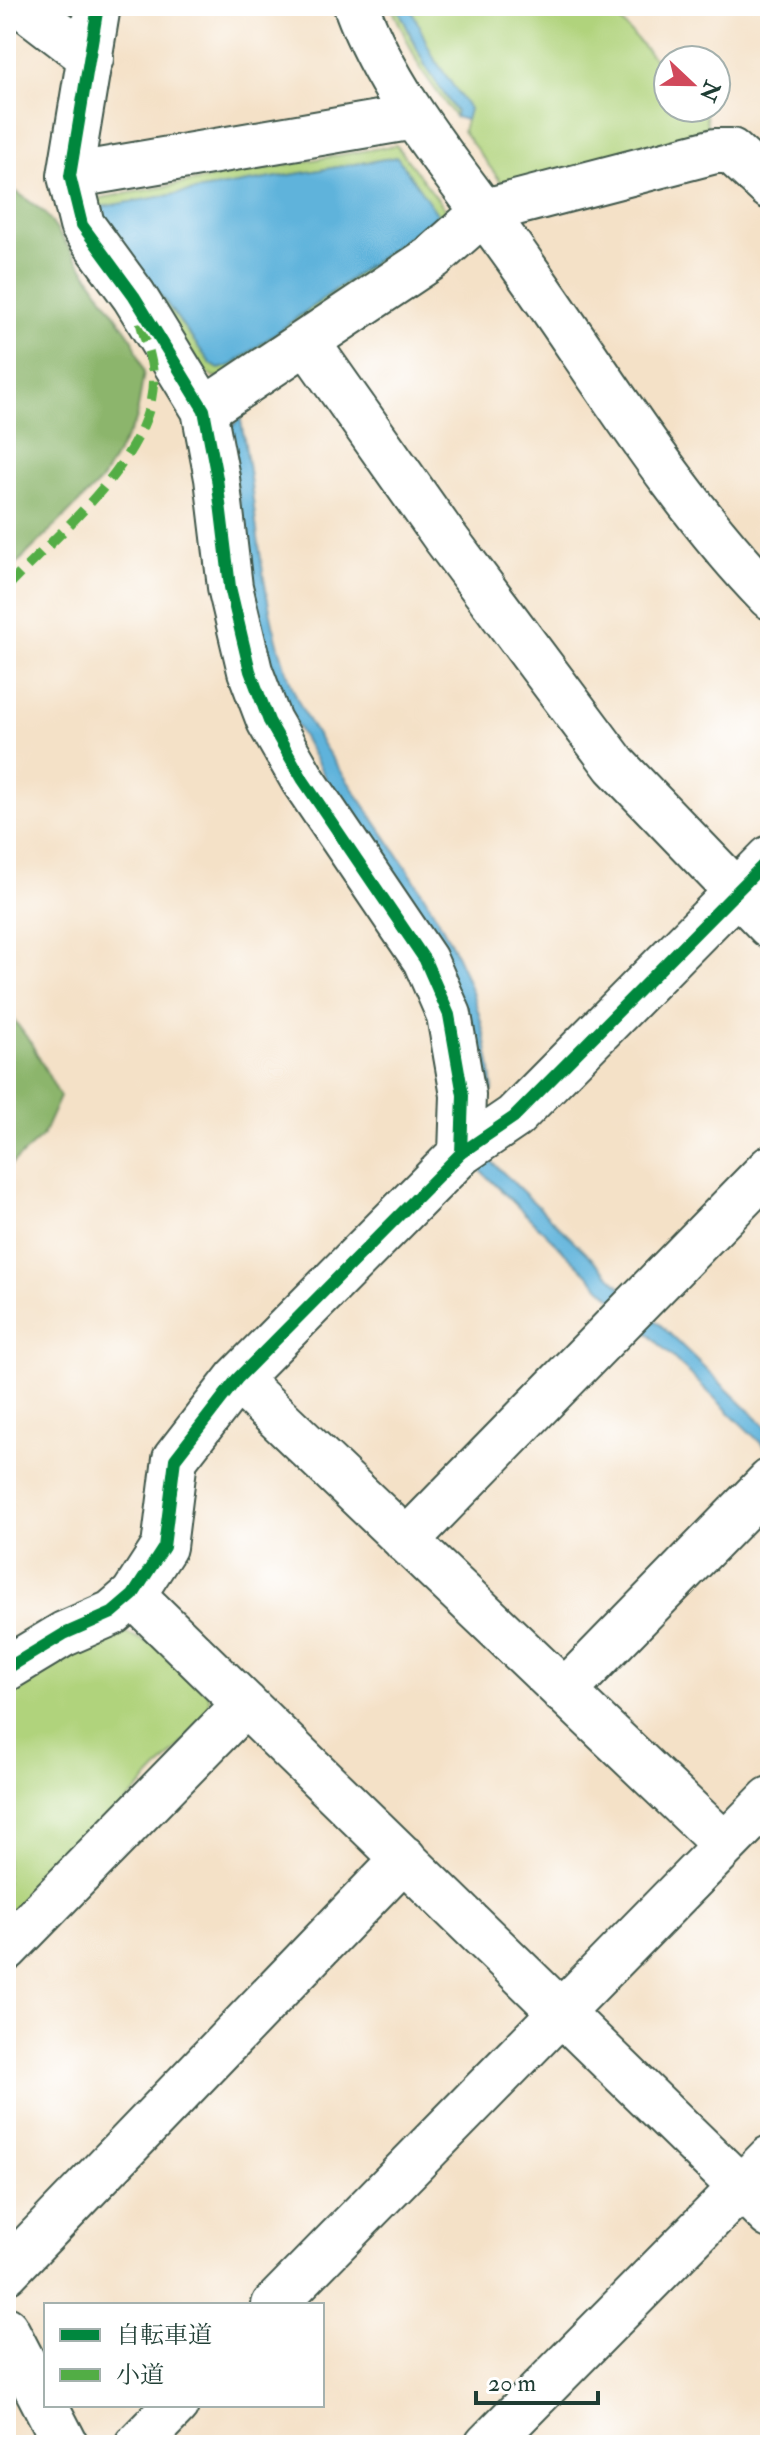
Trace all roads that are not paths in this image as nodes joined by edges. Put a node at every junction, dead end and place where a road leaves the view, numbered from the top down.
1 (23, 6) edge
2 (98, 6) edge
3 (356, 6) edge
4 (91, 58) junction
5 (414, 117) junction
6 (70, 176) junction
7 (770, 187) edge
8 (485, 211) junction
9 (307, 342) junction
10 (204, 410) junction
11 (770, 597) edge
12 (770, 858) edge
13 (736, 893) junction
14 (770, 926) edge
15 (461, 1153) junction
16 (770, 1168) edge
17 (237, 1379) junction
18 (770, 1481) edge
19 (406, 1541) junction
20 (133, 1595) junction
21 (6, 1669) edge
22 (564, 1692) junction
23 (245, 1704) junction
24 (770, 1799) edge
25 (725, 1845) junction
26 (404, 1858) junction
27 (6, 1949) edge
28 (561, 2012) junction
29 (761, 2187) edge
30 (6, 2272) edge
31 (276, 2303) edge
32 (6, 2329) edge
33 (44, 2402) edge
34 (46, 2407) edge
35 (174, 2407) edge
36 (66, 2445) edge
37 (137, 2445) edge
38 (487, 2445) edge

1 - 4 street
2 - 4 street
3 - 5 street
4 - 6 street
5 - 6 street
5 - 8 street
6 - 10 street
7 - 8 street
8 - 9 street
8 - 11 street
9 - 10 street
9 - 13 street
10 - 15 street
12 - 13 street
13 - 14 street
13 - 15 street
15 - 17 street
16 - 19 street
17 - 19 street
17 - 20 street
18 - 22 street
19 - 22 street
20 - 21 street
20 - 23 street
22 - 25 street
23 - 26 street
23 - 27 street
24 - 25 street
25 - 28 street
26 - 28 street
26 - 30 street
28 - 29 street
28 - 31 street
29 - 38 street
32 - 33 street
34 - 36 street
35 - 37 street

